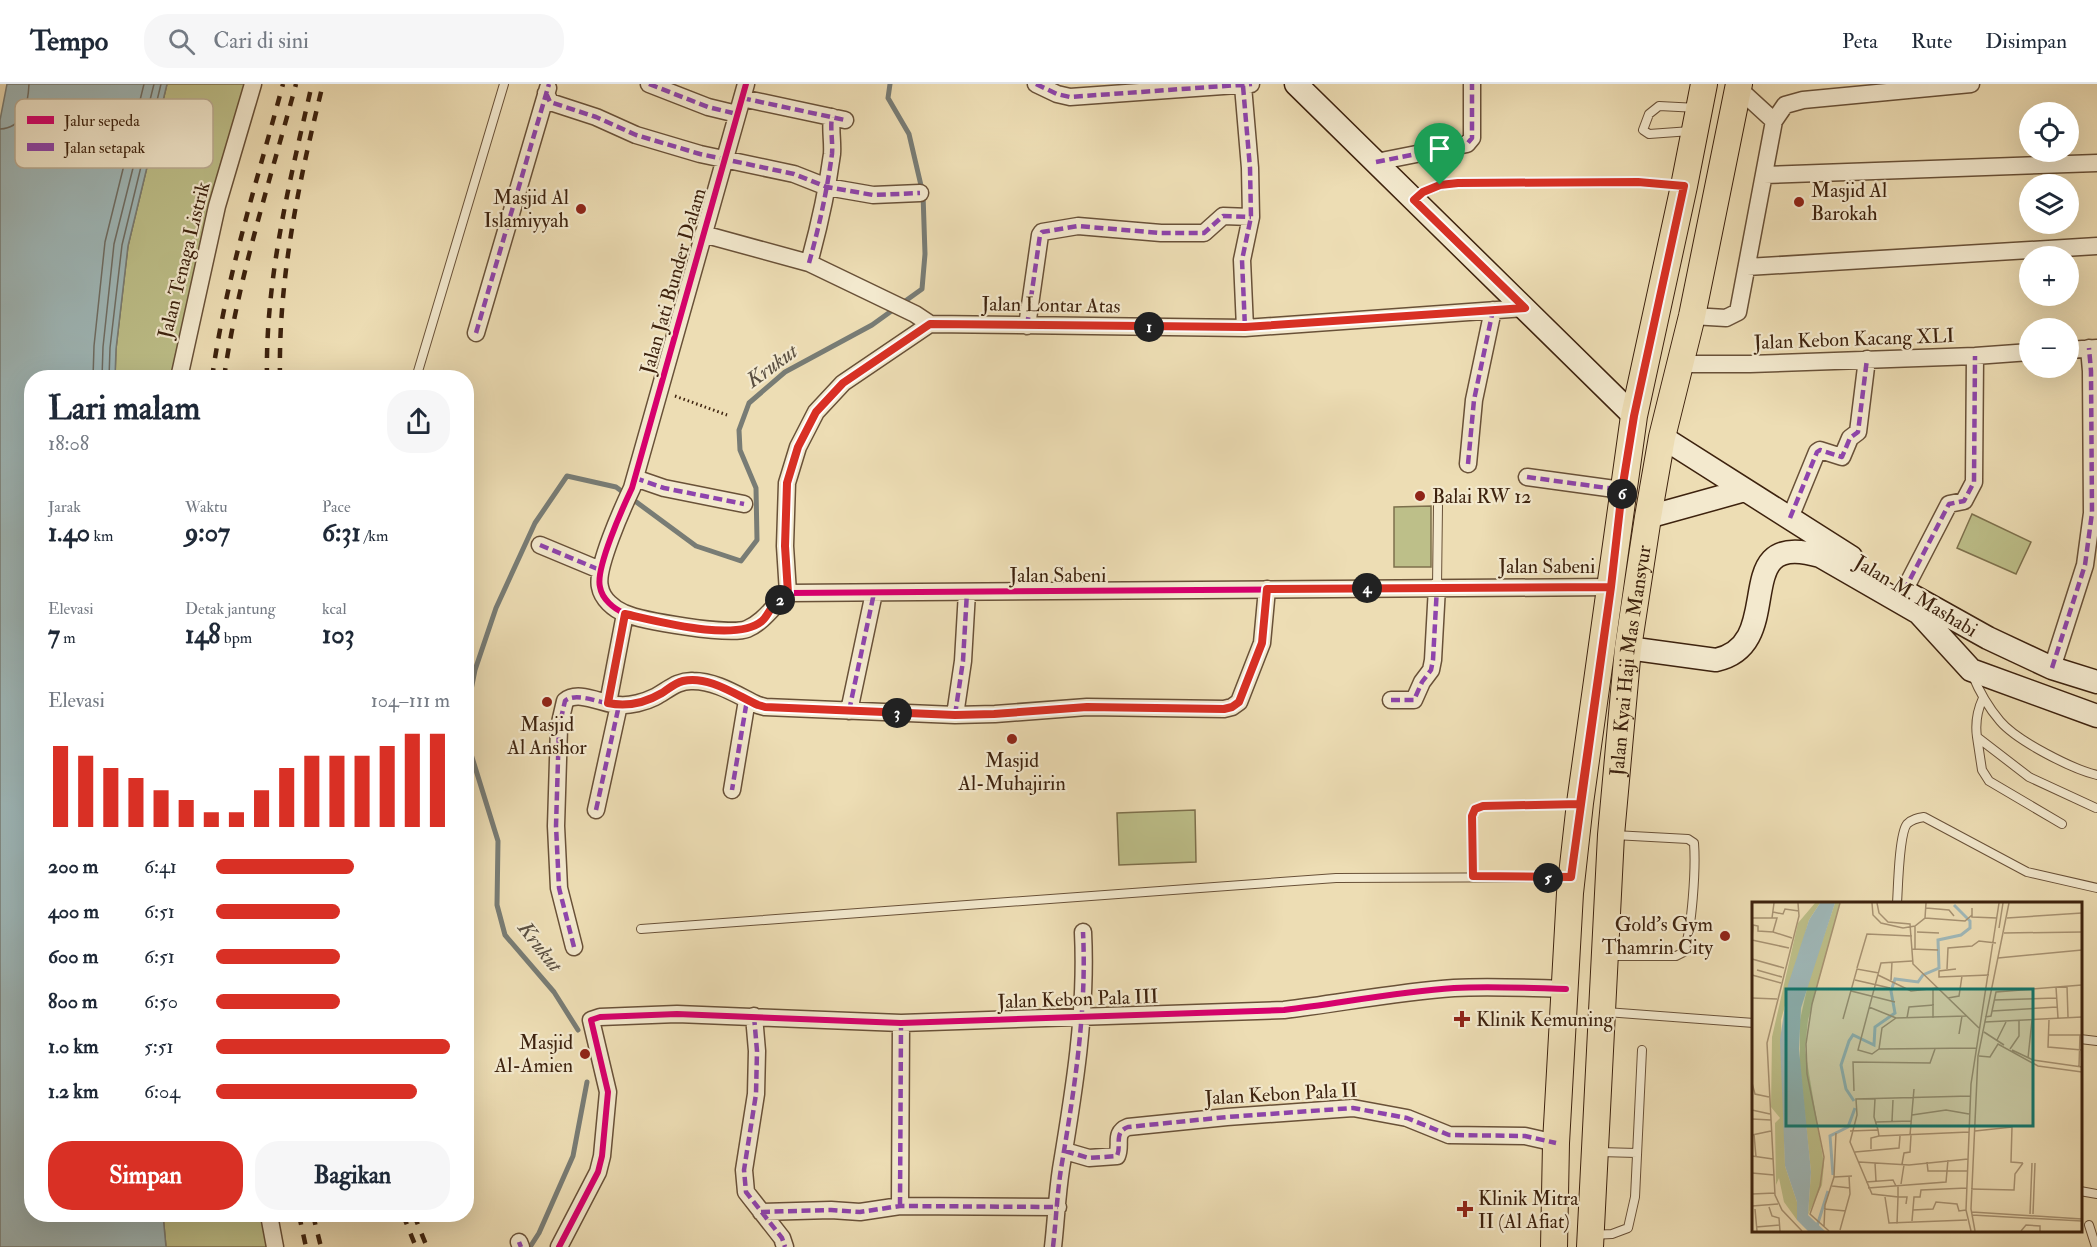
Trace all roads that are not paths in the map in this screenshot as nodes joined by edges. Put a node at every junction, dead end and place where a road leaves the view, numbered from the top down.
1 (253, 84) edge
2 (504, 84) edge
3 (649, 84) edge
4 (1036, 84) edge
5 (1296, 84) edge
6 (1472, 84) edge
7 (1971, 84) edge
8 (1247, 85) edge
9 (1738, 86) edge
10 (548, 88) edge
11 (741, 99) edge
12 (1699, 107) edge
13 (1774, 122) junction
14 (724, 159) junction
15 (1376, 162) junction
16 (2097, 163) edge
17 (1764, 175) junction
18 (1684, 186) junction
19 (826, 187) junction
20 (920, 194) dead end
21 (1414, 200) junction
22 (1251, 217) junction
23 (703, 234) junction
24 (2097, 246) edge
25 (808, 263) junction
26 (1747, 267) junction
27 (1525, 308) junction
28 (1493, 310) junction
29 (1692, 316) junction
30 (930, 324) junction
31 (1027, 326) junction
32 (1245, 327) junction
33 (476, 333) dead end
34 (2093, 348) edge
35 (2019, 353) edge
36 (1975, 356) junction
37 (1867, 359) junction
38 (1680, 363) junction
39 (181, 370) edge
40 (418, 370) edge
41 (1634, 416) junction
42 (1662, 437) junction
43 (1468, 464) dead end
44 (1527, 477) dead end
45 (633, 483) junction
46 (1622, 490) junction
47 (1745, 490) junction
48 (744, 504) dead end
49 (1438, 506) dead end
50 (2095, 513) edge
51 (1648, 517) junction
52 (1790, 518) junction
53 (540, 545) dead end
54 (600, 570) junction
55 (1437, 587) junction
56 (1611, 587) junction
57 (1267, 589) junction
58 (1904, 591) junction
59 (967, 592) junction
60 (788, 593) junction
61 (874, 593) junction
62 (625, 614) junction
63 (1628, 648) junction
64 (2052, 668) junction
65 (1971, 670) junction
66 (2097, 682) edge
67 (1983, 698) junction
68 (747, 700) junction
69 (1391, 700) dead end
70 (614, 704) junction
71 (849, 711) junction
72 (955, 715) junction
73 (2097, 716) edge
74 (1977, 737) junction
75 (2097, 775) edge
76 (732, 790) dead end
77 (1580, 804) junction
78 (2096, 808) edge
79 (596, 810) dead end
80 (2062, 824) dead end
81 (1622, 835) junction
82 (1473, 876) junction
83 (1571, 877) junction
84 (2097, 888) edge
85 (1897, 902) edge
86 (641, 929) dead end
87 (1083, 932) dead end
88 (574, 946) dead end
89 (1605, 956) junction
90 (1566, 989) junction
91 (1602, 1012) junction
92 (1083, 1015) junction
93 (754, 1016) junction
94 (901, 1023) junction
95 (1752, 1023) edge
96 (2082, 1039) edge
97 (2097, 1041) edge
98 (1642, 1050) dead end
99 (1556, 1143) junction
100 (1065, 1151) junction
101 (1595, 1152) junction
102 (1637, 1154) junction
103 (2082, 1191) edge
104 (2097, 1194) edge
105 (900, 1206) junction
106 (1058, 1207) junction
107 (761, 1212) junction
108 (270, 1222) edge
109 (2089, 1226) dead end
110 (1591, 1241) edge
111 (275, 1247) edge
112 (558, 1247) edge
113 (785, 1247) edge
114 (1053, 1247) edge
115 (1554, 1247) edge
116 (2096, 1247) edge

1 - 39 street, Jalan Tenaga Listrik
2 - 40 lane
3 - 11 street
4 - 8 street
5 - 15 street
6 - 15 street
7 - 13 street
8 - 22 street
9 - 13 street
9 - 29 main road, Jalan Kyai Haji Mas Mansyur
10 - 14 street
10 - 33 street
11 - 14 street, Jalan Jati Bunder Dalam
11 - 19 street
12 - 12 lane
12 - 18 main road, Jalan Kyai Haji Mas Mansyur
13 - 17 street
14 - 19 street
14 - 23 street, Jalan Jati Bunder Dalam
15 - 21 street
16 - 17 street
17 - 26 street
18 - 21 lane
18 - 41 main road, Jalan Kyai Haji Mas Mansyur
19 - 20 street
19 - 25 street
21 - 27 street
22 - 31 street
22 - 32 street
23 - 25 street
23 - 45 street, Jalan Jati Bunder Dalam
24 - 26 street
25 - 30 street
26 - 29 street
27 - 28 street, Jalan Lontar Atas
27 - 41 street
28 - 32 street, Jalan Lontar Atas
28 - 43 street
29 - 38 main road, Jalan Kyai Haji Mas Mansyur
30 - 31 street, Jalan Lontar Atas
30 - 60 street
31 - 32 street, Jalan Lontar Atas
34 - 50 street
35 - 36 street, Jalan Kebon Kacang XLI
36 - 37 street, Jalan Kebon Kacang XLI
36 - 58 street
37 - 38 street, Jalan Kebon Kacang XLI
37 - 52 street
38 - 42 main road, Jalan Kyai Haji Mas Mansyur
41 - 46 main road, Jalan Kyai Haji Mas Mansyur
42 - 47 street, Jalan M. Mashabi
42 - 51 main road, Jalan Kyai Haji Mas Mansyur
44 - 46 street
45 - 48 street
45 - 54 street, Jalan Jati Bunder Dalam
46 - 56 main road, Jalan Kyai Haji Mas Mansyur
47 - 51 street
47 - 52 street, Jalan M. Mashabi
49 - 55 lane
50 - 64 street
51 - 63 main road, Jalan Kyai Haji Mas Mansyur
52 - 58 street, Jalan M. Mashabi
53 - 54 street
54 - 62 street
55 - 56 street, Jalan Sabeni
55 - 57 street, Jalan Sabeni
55 - 69 street
56 - 77 main road, Jalan Kyai Haji Mas Mansyur
57 - 59 street, Jalan Sabeni
57 - 72 street
58 - 64 street, Jalan M. Mashabi
59 - 61 street, Jalan Sabeni
59 - 72 street
60 - 61 street, Jalan Sabeni
60 - 62 street
61 - 71 street
62 - 70 street
63 - 65 street
63 - 81 main road, Jalan Kyai Haji Mas Mansyur
64 - 66 street, Jalan M. Mashabi
65 - 67 lane
65 - 73 street
67 - 74 lane
67 - 75 lane
68 - 70 street
68 - 71 street
68 - 76 street
70 - 79 street
70 - 88 street
71 - 72 street
74 - 78 lane
74 - 80 lane
77 - 82 lane
77 - 83 main road, Jalan Kyai Haji Mas Mansyur
81 - 89 main road, Jalan Kyai Haji Mas Mansyur
81 - 89 lane
82 - 83 lane
82 - 86 lane
83 - 90 main road, Jalan Kyai Haji Mas Mansyur
84 - 85 lane
87 - 92 street
89 - 91 main road, Jalan Kyai Haji Mas Mansyur
90 - 92 street, Jalan Kebon Pala III
90 - 99 main road, Jalan Kyai Haji Mas Mansyur
91 - 95 lane
91 - 101 main road, Jalan Kyai Haji Mas Mansyur
92 - 94 street, Jalan Kebon Pala III
92 - 100 street
93 - 94 street, Jalan Kebon Pala III
93 - 107 street
93 - 112 street, Jalan Kebon Pala III
94 - 105 street
96 - 97 lane
98 - 102 lane
99 - 100 street, Jalan Kebon Pala II
99 - 115 main road, Jalan Kyai Haji Mas Mansyur
100 - 106 street
101 - 102 lane
101 - 110 main road, Jalan Kyai Haji Mas Mansyur
102 - 110 lane
103 - 104 lane
105 - 106 street
105 - 107 street
106 - 114 street
107 - 113 street
108 - 111 street
109 - 116 lane

